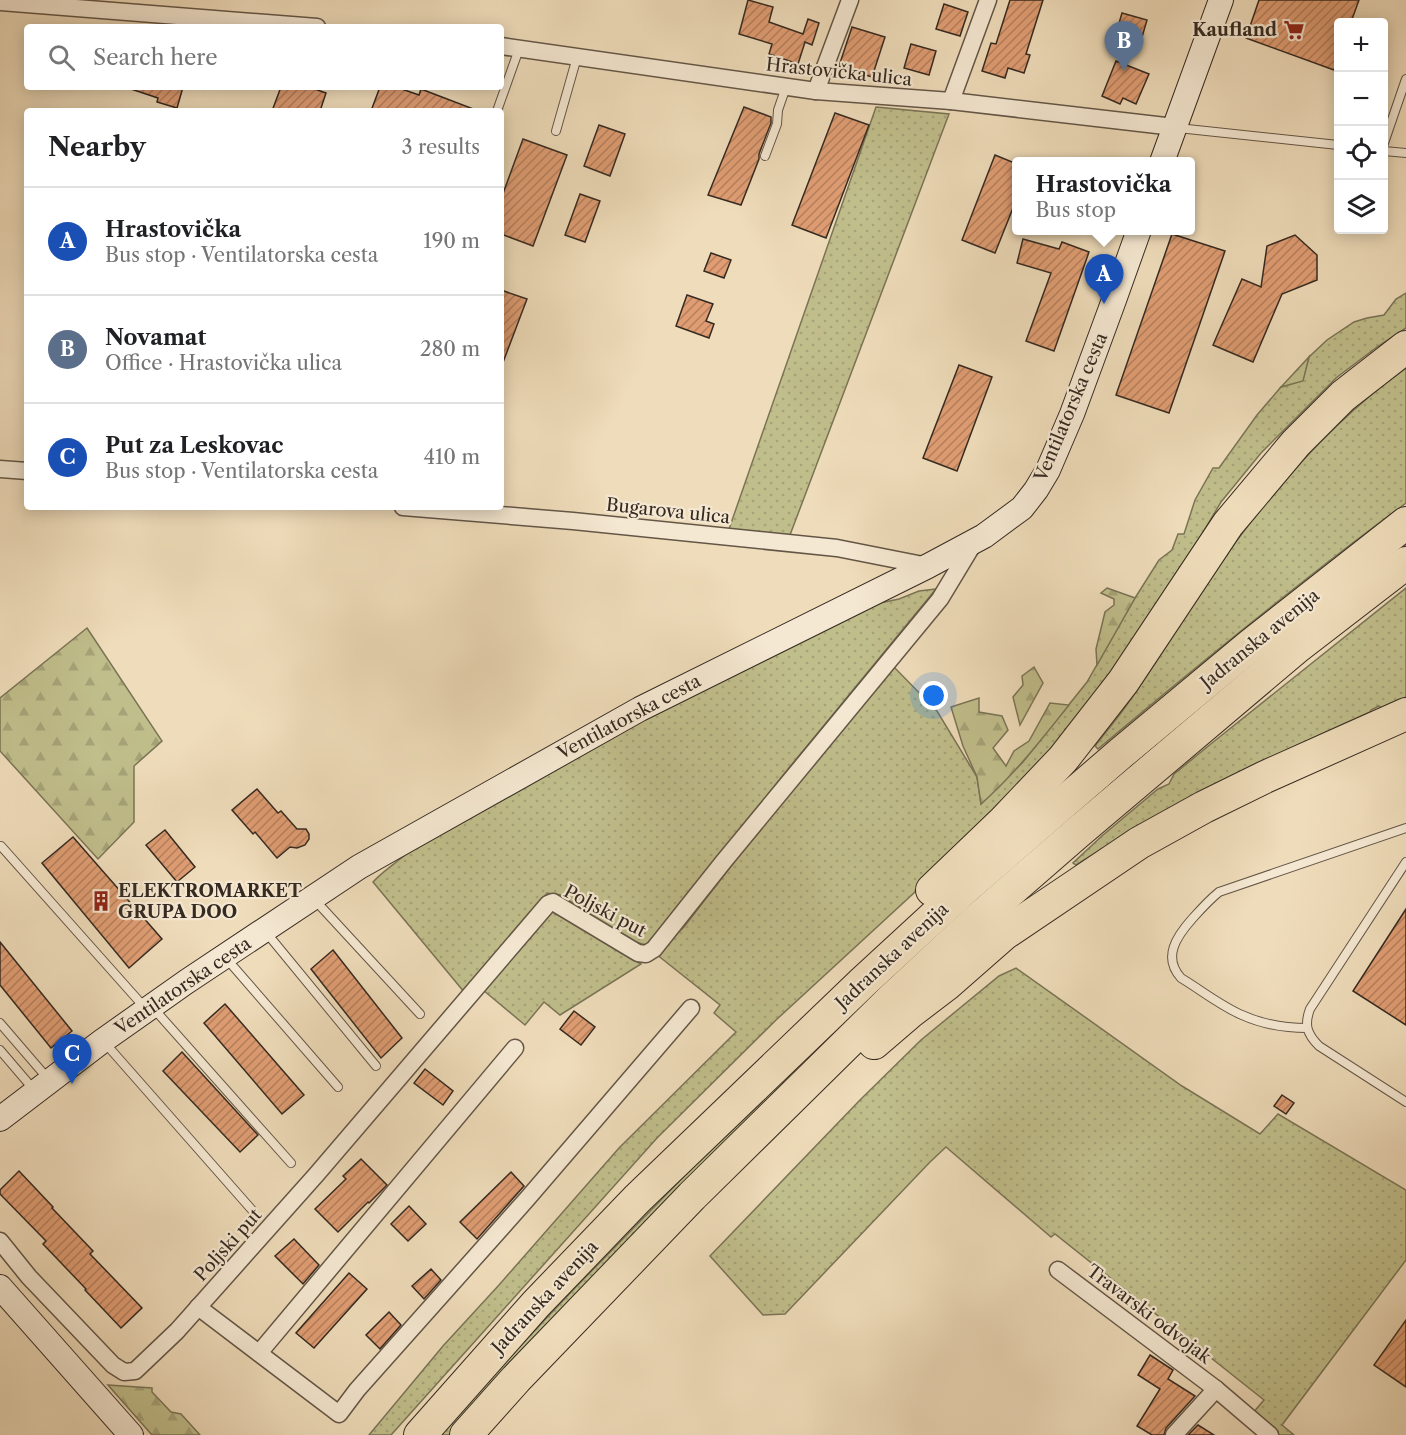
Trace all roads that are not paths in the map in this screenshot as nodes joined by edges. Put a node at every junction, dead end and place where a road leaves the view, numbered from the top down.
1 (850, 0) edge
2 (988, 0) edge
3 (1221, 0) edge
4 (0, 2) edge
5 (279, 24) edge
6 (504, 46) edge
7 (519, 49) junction
8 (577, 57) junction
9 (1406, 79) edge
10 (786, 87) junction
11 (816, 92) junction
12 (951, 101) junction
13 (498, 108) edge
14 (1174, 127) junction
15 (1388, 129) edge
16 (556, 131) dead end
17 (1334, 145) edge
18 (1388, 151) edge
19 (1406, 153) edge
20 (765, 156) dead end
21 (1164, 157) edge
22 (1138, 235) edge
23 (1401, 351) edge
24 (0, 469) edge
25 (24, 471) edge
26 (440, 510) edge
27 (1406, 523) edge
28 (976, 540) junction
29 (1406, 563) edge
30 (928, 566) junction
31 (1406, 714) edge
32 (1406, 828) edge
33 (1, 846) edge
34 (1406, 862) edge
35 (313, 898) junction
36 (264, 930) junction
37 (225, 957) junction
38 (149, 1008) junction
39 (691, 1008) dead end
40 (420, 1014) dead end
41 (0, 1023) edge
42 (1307, 1028) junction
43 (103, 1040) junction
44 (515, 1048) dead end
45 (0, 1050) edge
46 (376, 1066) dead end
47 (43, 1086) junction
48 (338, 1087) dead end
49 (1406, 1102) edge
50 (2, 1114) edge
51 (291, 1163) dead end
52 (692, 1196) junction
53 (252, 1210) dead end
54 (0, 1241) edge
55 (1058, 1270) dead end
56 (0, 1287) edge
57 (536, 1304) junction
58 (198, 1306) junction
59 (259, 1353) junction
60 (1216, 1389) junction
61 (131, 1435) edge
62 (420, 1435) edge
63 (466, 1435) edge
64 (1174, 1435) edge
65 (1270, 1435) edge

1 - 11 street
2 - 12 street
3 - 14 main road
4 - 5 street
6 - 7 street, Hrastovička ulica
7 - 8 street, Hrastovička ulica
7 - 13 lane
8 - 10 street, Hrastovička ulica
8 - 16 lane
9 - 15 lane
10 - 11 street, Hrastovička ulica
10 - 20 lane
11 - 12 street, Hrastovička ulica
12 - 14 street, Hrastovička ulica
14 - 17 lane
14 - 21 main road
18 - 19 lane
22 - 28 main road, Ventilatorska cesta
23 - 57 highway
24 - 25 street
26 - 30 street, Bugarova ulica
27 - 57 highway, Jadranska avenija
28 - 30 main road, Ventilatorska cesta
28 - 58 street, Poljski put
29 - 52 highway, Jadranska avenija
30 - 35 main road, Ventilatorska cesta
31 - 52 highway
32 - 42 lane
33 - 38 lane
34 - 42 lane
35 - 36 main road, Ventilatorska cesta
35 - 40 lane
36 - 37 main road, Ventilatorska cesta
36 - 46 lane
37 - 38 main road, Ventilatorska cesta
37 - 48 lane
38 - 43 main road, Ventilatorska cesta
38 - 51 lane
39 - 59 street, Poljski put
41 - 47 lane
42 - 49 lane
43 - 47 main road, Ventilatorska cesta
43 - 53 lane
44 - 59 street
45 - 47 lane
47 - 50 main road, Ventilatorska cesta
52 - 63 highway, Jadranska avenija
54 - 58 street, Poljski put
55 - 60 street, Travarski odvojak
56 - 61 main road
57 - 62 highway, Jadranska avenija
58 - 59 street, Poljski put
60 - 64 street, Travarski odvojak
60 - 65 street, Travarski odvojak

